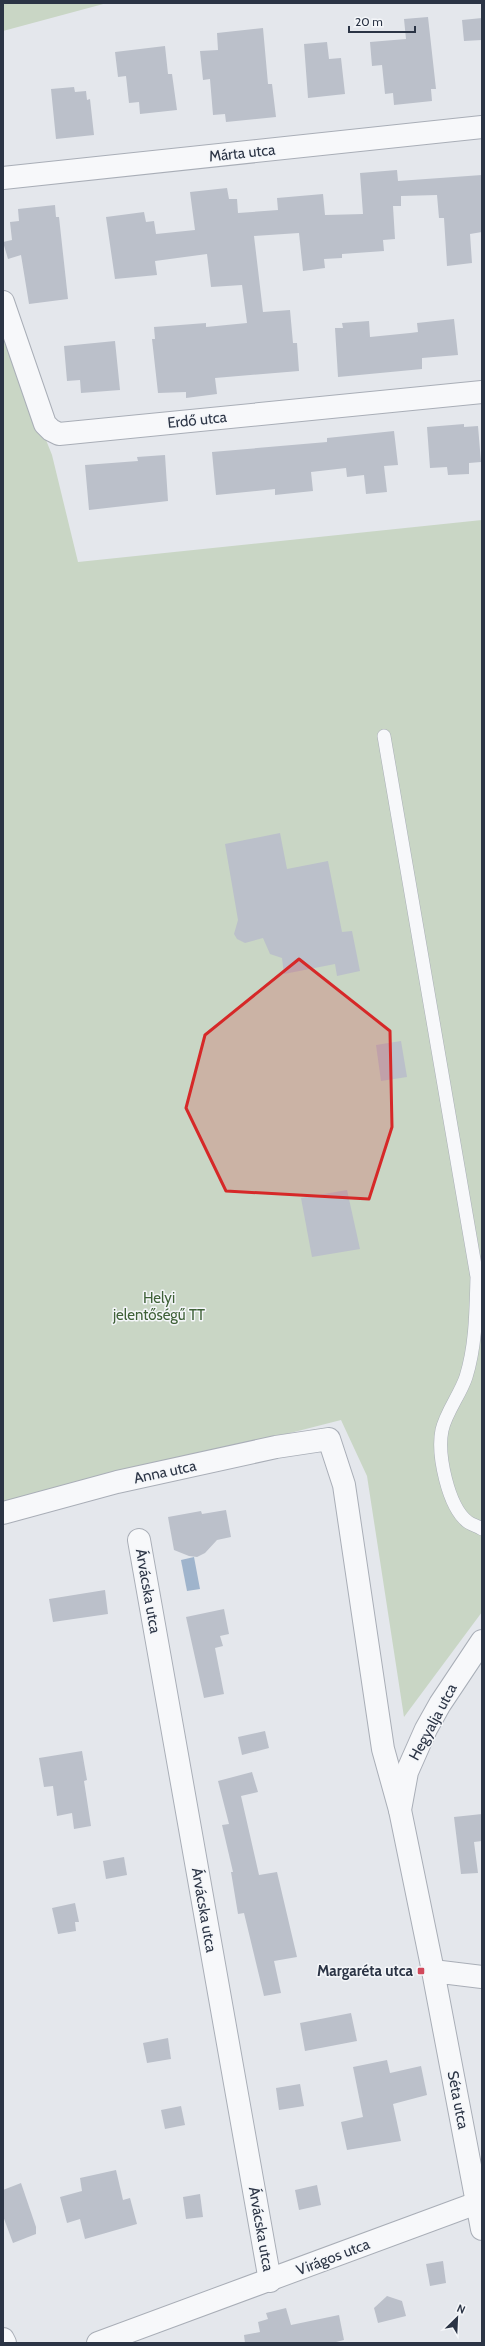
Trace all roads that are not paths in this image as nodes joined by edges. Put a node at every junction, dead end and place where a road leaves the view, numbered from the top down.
1 (482, 127) edge
2 (3, 178) edge
3 (3, 302) edge
4 (482, 392) edge
5 (384, 736) dead end
6 (329, 1439) joint
7 (3, 1513) edge
8 (482, 1528) edge
9 (139, 1540) dead end
10 (482, 1641) edge
11 (400, 1810) junction
12 (433, 1971) junction
13 (482, 1976) edge
14 (477, 2203) junction
15 (482, 2229) edge
16 (270, 2280) junction
17 (3, 2339) edge
18 (5, 2343) edge
19 (98, 2343) edge

1 - 2 street, Márta utca
3 - 4 street, Erdő utca
5 - 8 lane
6 - 7 street, Anna utca
6 - 11 street, Séta utca
9 - 16 street, Árvácska utca
10 - 11 street, Hegyalja utca
11 - 12 street, Séta utca
12 - 13 street
12 - 14 street, Séta utca
14 - 15 street, Séta utca
14 - 16 street, Virágos utca
16 - 19 street, Virágos utca
17 - 18 street

